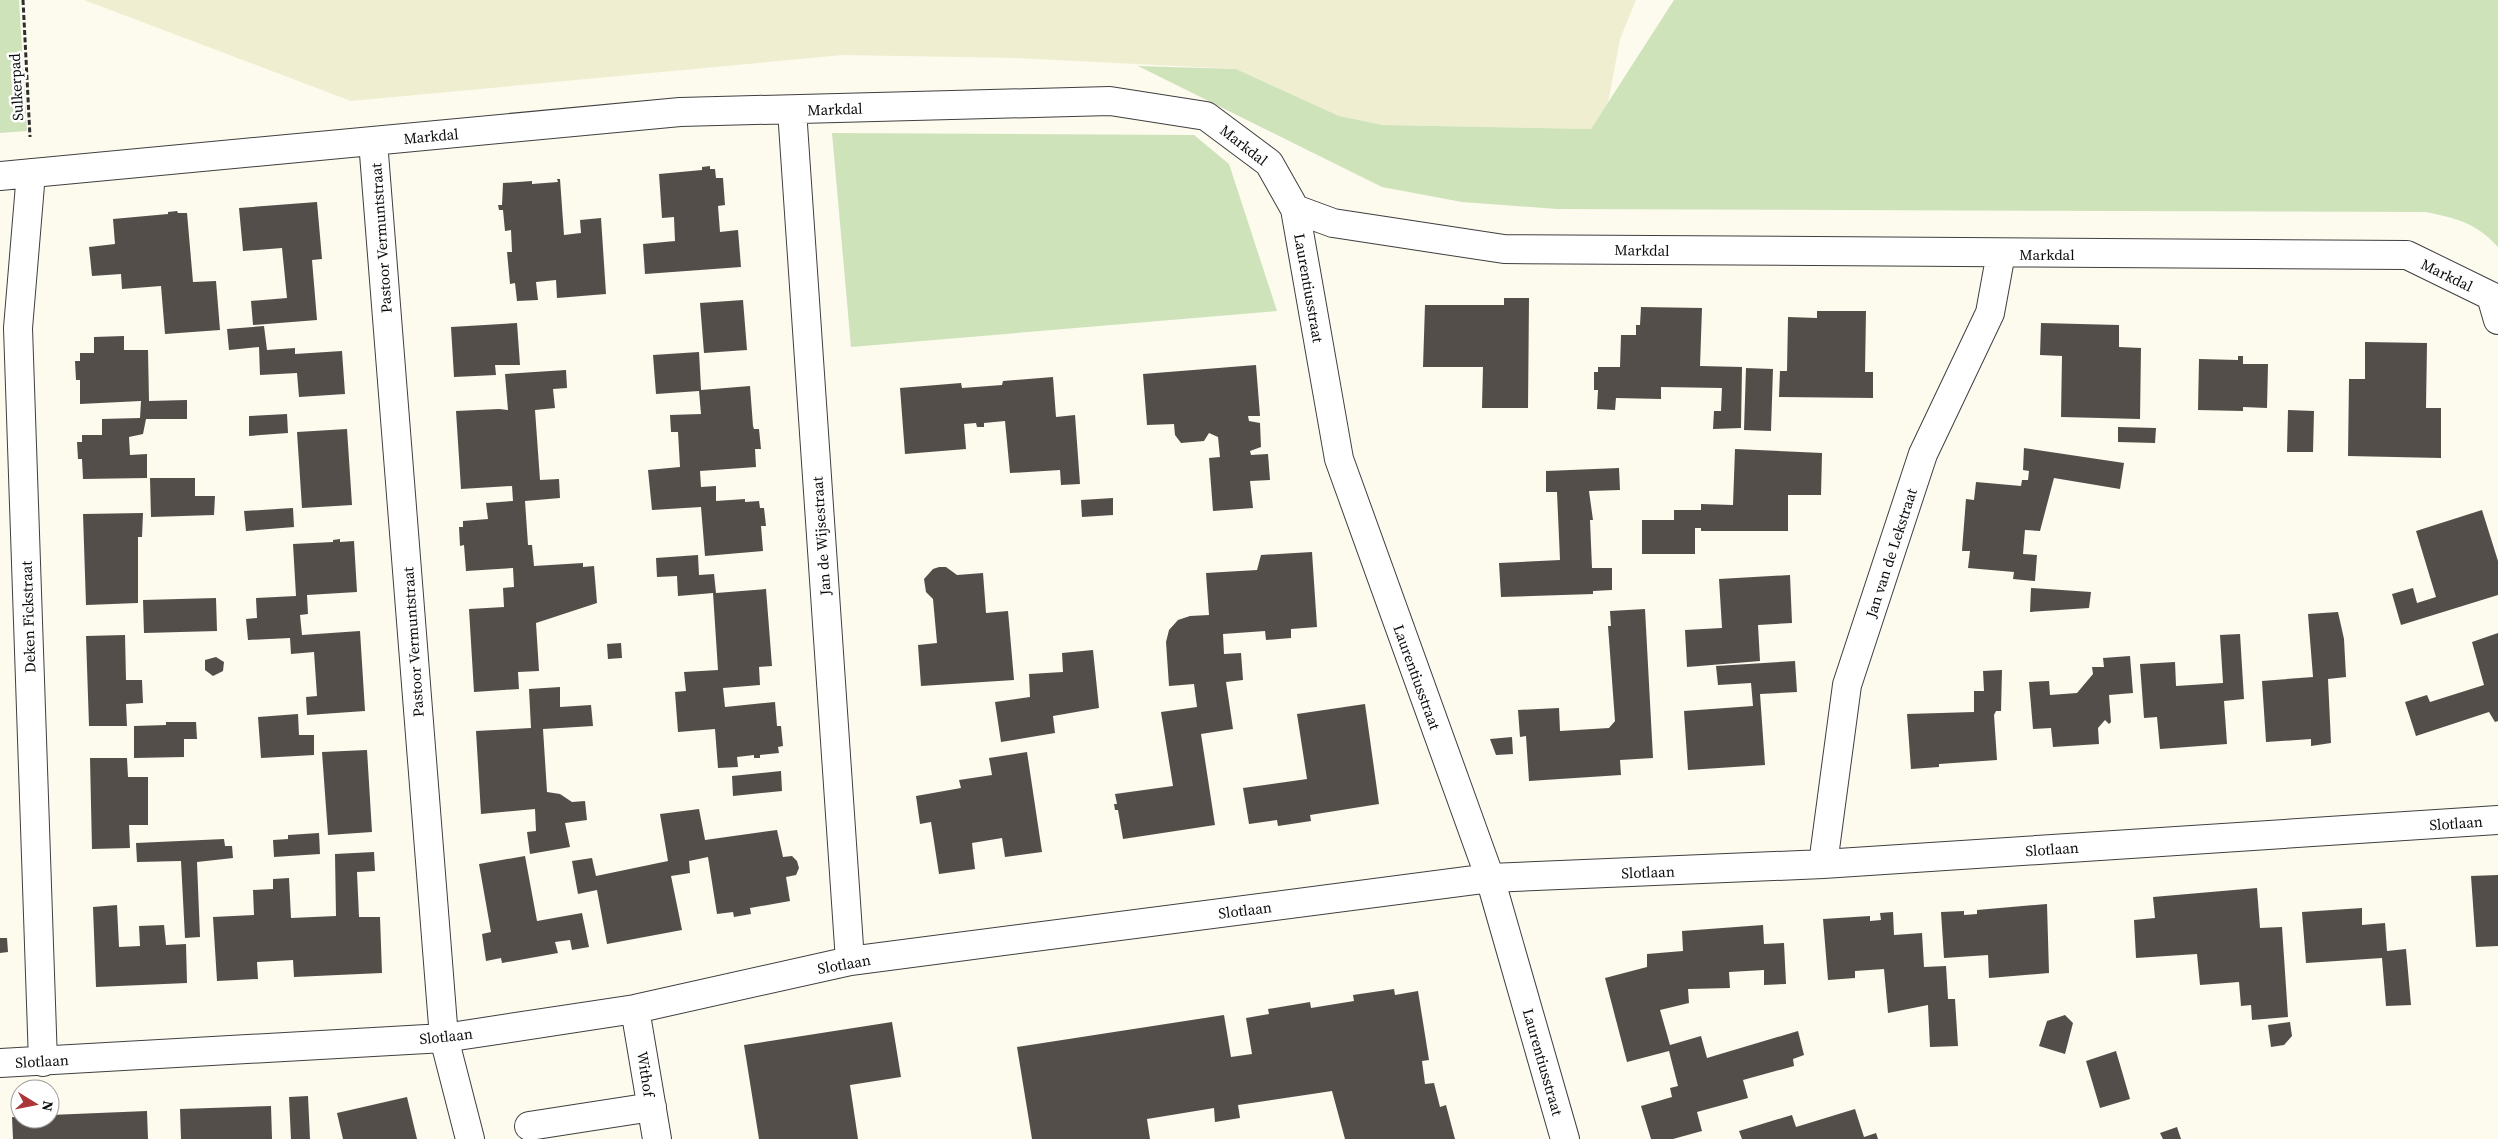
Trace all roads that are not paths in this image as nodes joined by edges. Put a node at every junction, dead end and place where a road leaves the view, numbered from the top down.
1 (792, 110) junction
2 (373, 141) junction
3 (32, 173) junction
4 (0, 176) edge
5 (1295, 209) junction
6 (2001, 253) junction
7 (2498, 320) edge
8 (2498, 820) edge
9 (1823, 864) junction
10 (1490, 878) junction
11 (850, 962) junction
12 (635, 1009) junction
13 (444, 1038) junction
14 (43, 1062) junction
15 (0, 1063) edge
16 (652, 1107) junction
17 (529, 1126) dead end
18 (470, 1139) edge
19 (657, 1139) edge
20 (1566, 1139) edge

1 - 2 street, Markdal
1 - 5 street, Markdal
1 - 11 street, Jan de Wijsestraat
2 - 3 street, Markdal
2 - 13 street, Pastoor Vermuntstraat
3 - 4 street, Markdal
3 - 14 street, Deken Fickstraat
5 - 6 street, Markdal
5 - 10 street, Laurentiusstraat
6 - 7 street, Markdal
6 - 9 street, Jan van de Lekstraat
8 - 9 street, Slotlaan
9 - 10 street, Slotlaan
10 - 11 street, Slotlaan
10 - 20 street, Laurentiusstraat
11 - 12 street, Slotlaan
12 - 13 street, Slotlaan
12 - 16 street, Withof
13 - 14 street, Slotlaan
13 - 18 street, Pastoor Vermuntstraat
14 - 15 street, Slotlaan
16 - 17 street
16 - 19 street, Withof

